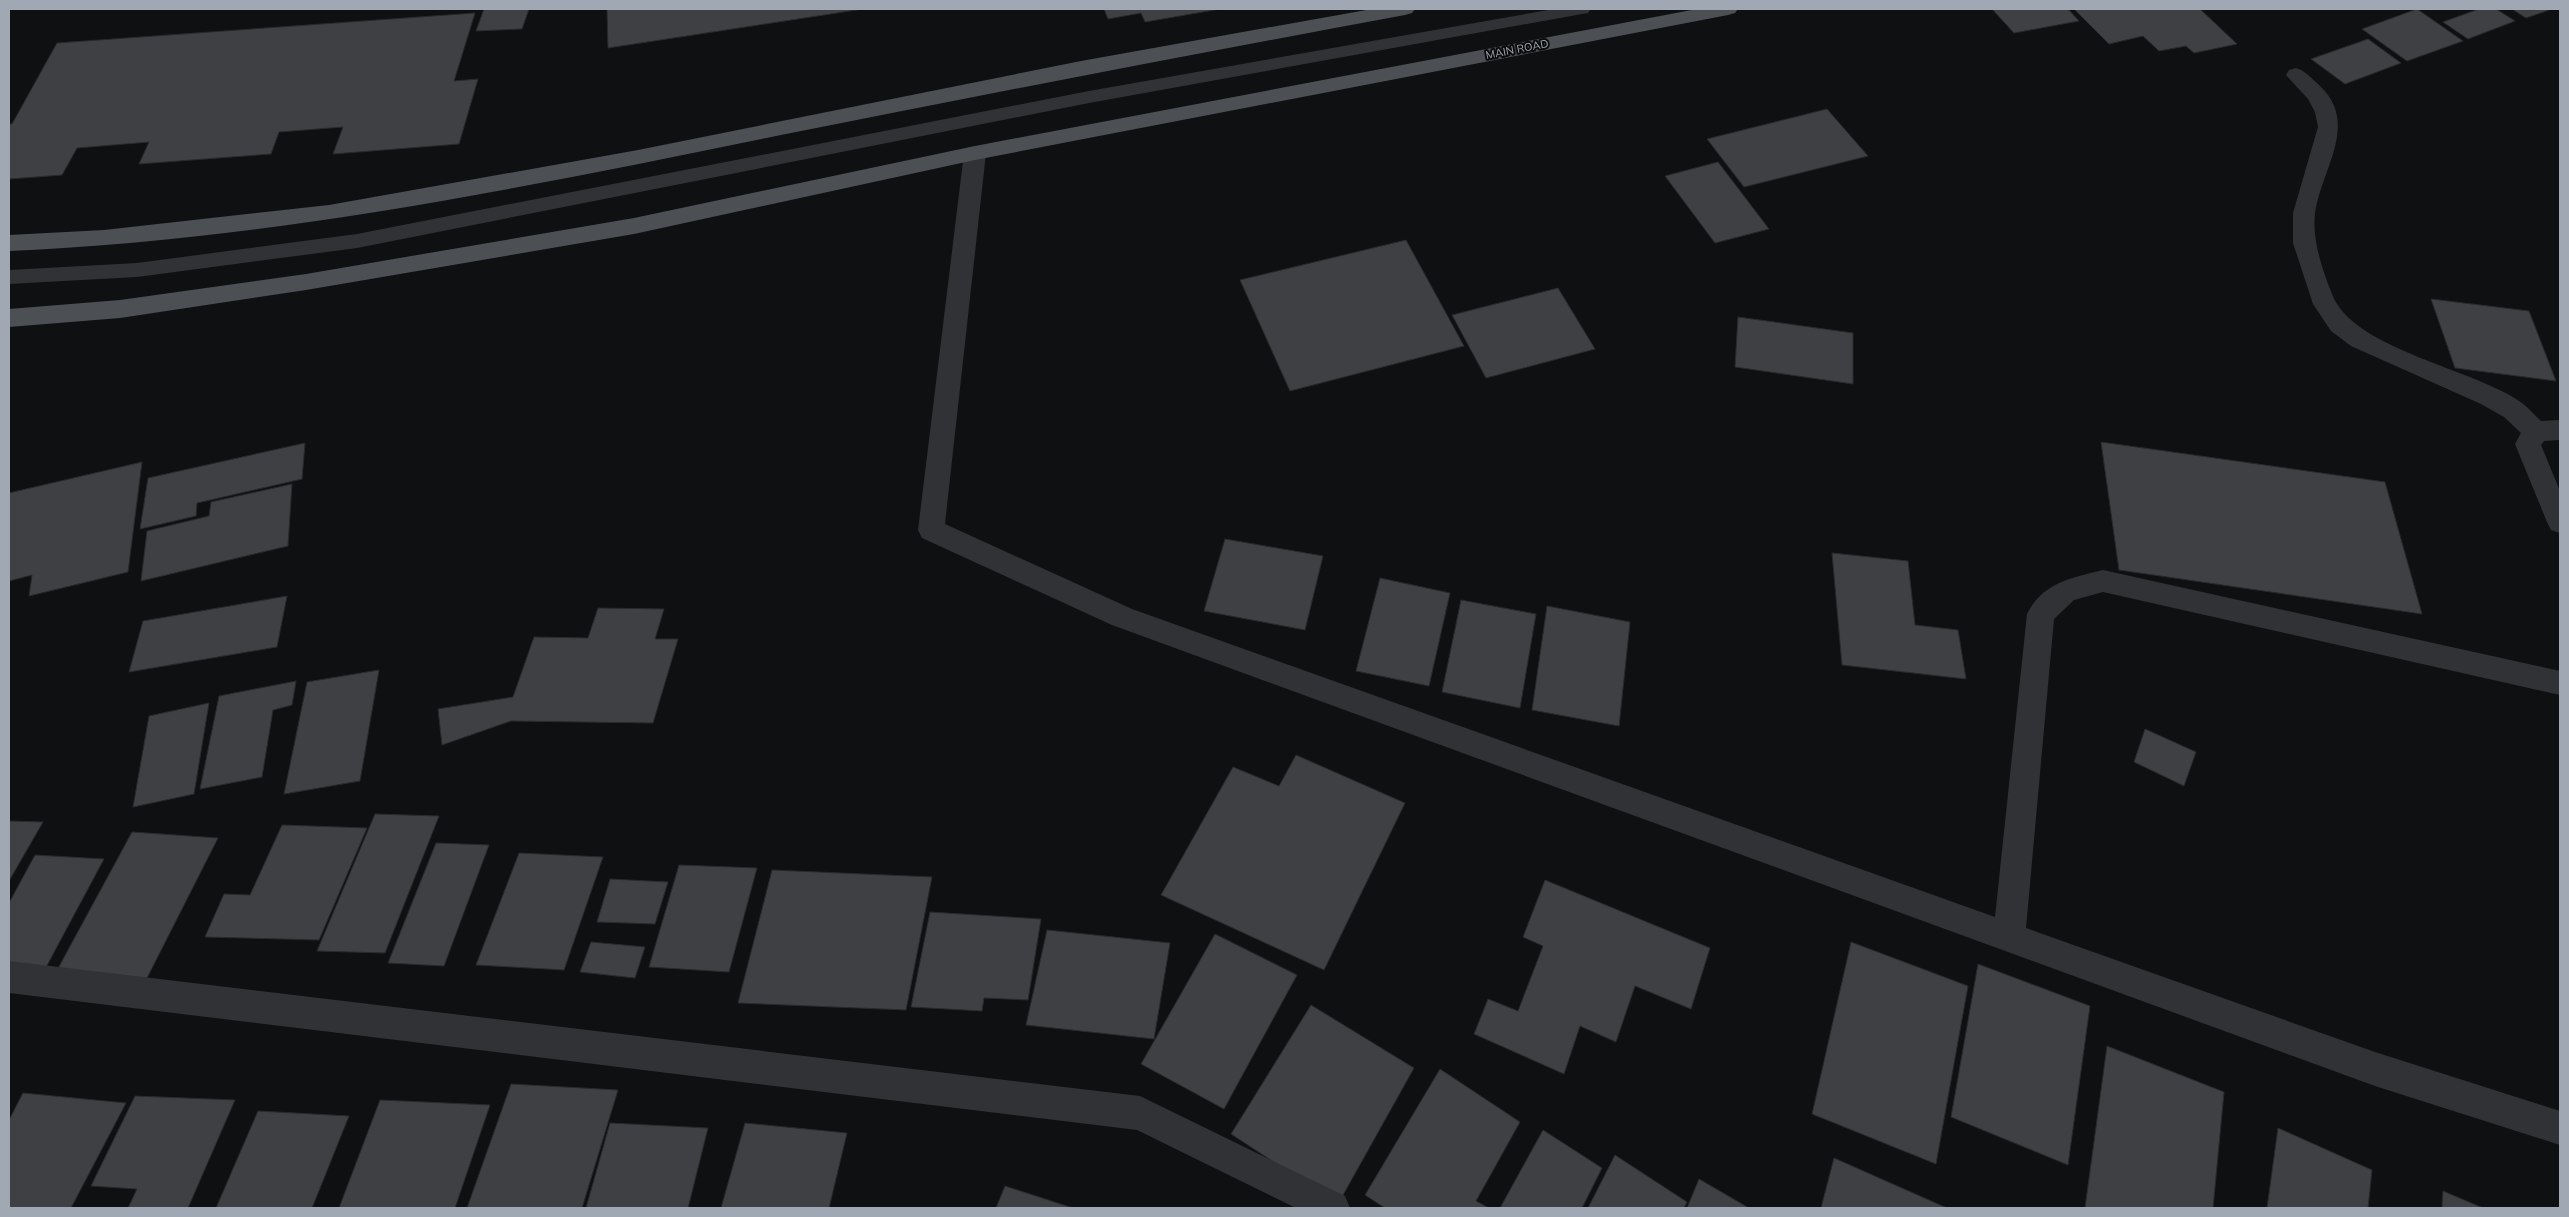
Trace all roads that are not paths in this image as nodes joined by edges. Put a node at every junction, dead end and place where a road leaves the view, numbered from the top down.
1 (1405, 9) edge
2 (1582, 9) edge
3 (1728, 9) edge
4 (2296, 75) dead end
5 (975, 153) junction
6 (9, 243) edge
7 (9, 277) edge
8 (9, 318) edge
9 (2548, 431) edge
10 (2560, 522) edge
11 (2560, 683) edge
12 (2009, 937) junction
13 (9, 977) edge
14 (2560, 1128) edge
15 (1333, 1208) edge

1 - 6 main road
2 - 7 lane
3 - 5 main road, MAIN ROAD
4 - 9 street
5 - 8 main road, MAIN ROAD
5 - 12 street
9 - 10 street
11 - 12 street
12 - 14 street
13 - 15 street

